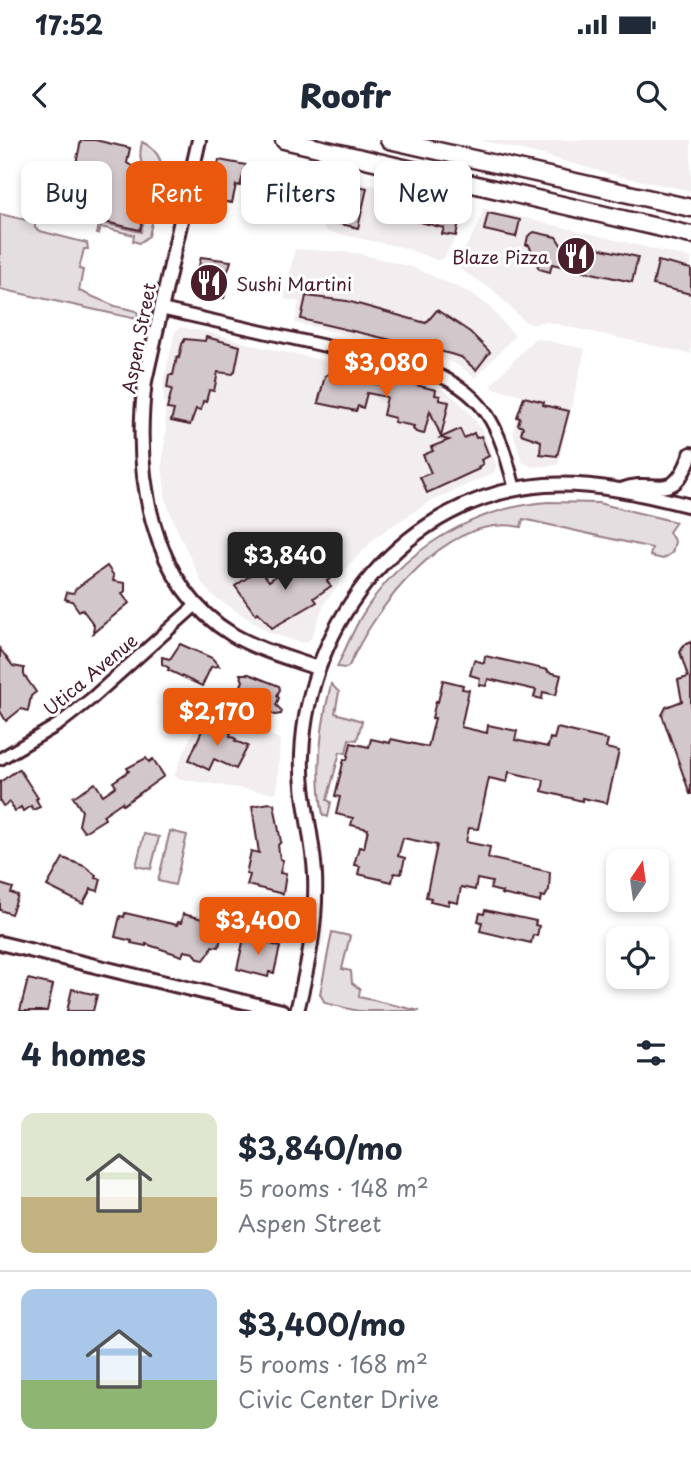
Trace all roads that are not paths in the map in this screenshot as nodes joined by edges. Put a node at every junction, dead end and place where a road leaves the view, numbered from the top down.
1 (199, 140) edge
2 (284, 140) edge
3 (389, 140) edge
4 (691, 208) edge
5 (691, 235) edge
6 (161, 309) junction
7 (691, 454) edge
8 (515, 489) junction
9 (620, 490) junction
10 (691, 506) edge
11 (196, 605) junction
12 (317, 668) junction
13 (0, 760) edge
14 (0, 943) edge
15 (282, 1011) edge
16 (296, 1011) edge

1 - 6 street, Aspen Street
2 - 5 main road
3 - 4 main road
6 - 8 street
6 - 11 street, Aspen Street
7 - 9 street
8 - 9 street
8 - 12 street
9 - 10 street
11 - 12 street, Aspen Street
11 - 13 street, Utica Avenue
12 - 16 street
14 - 15 street

